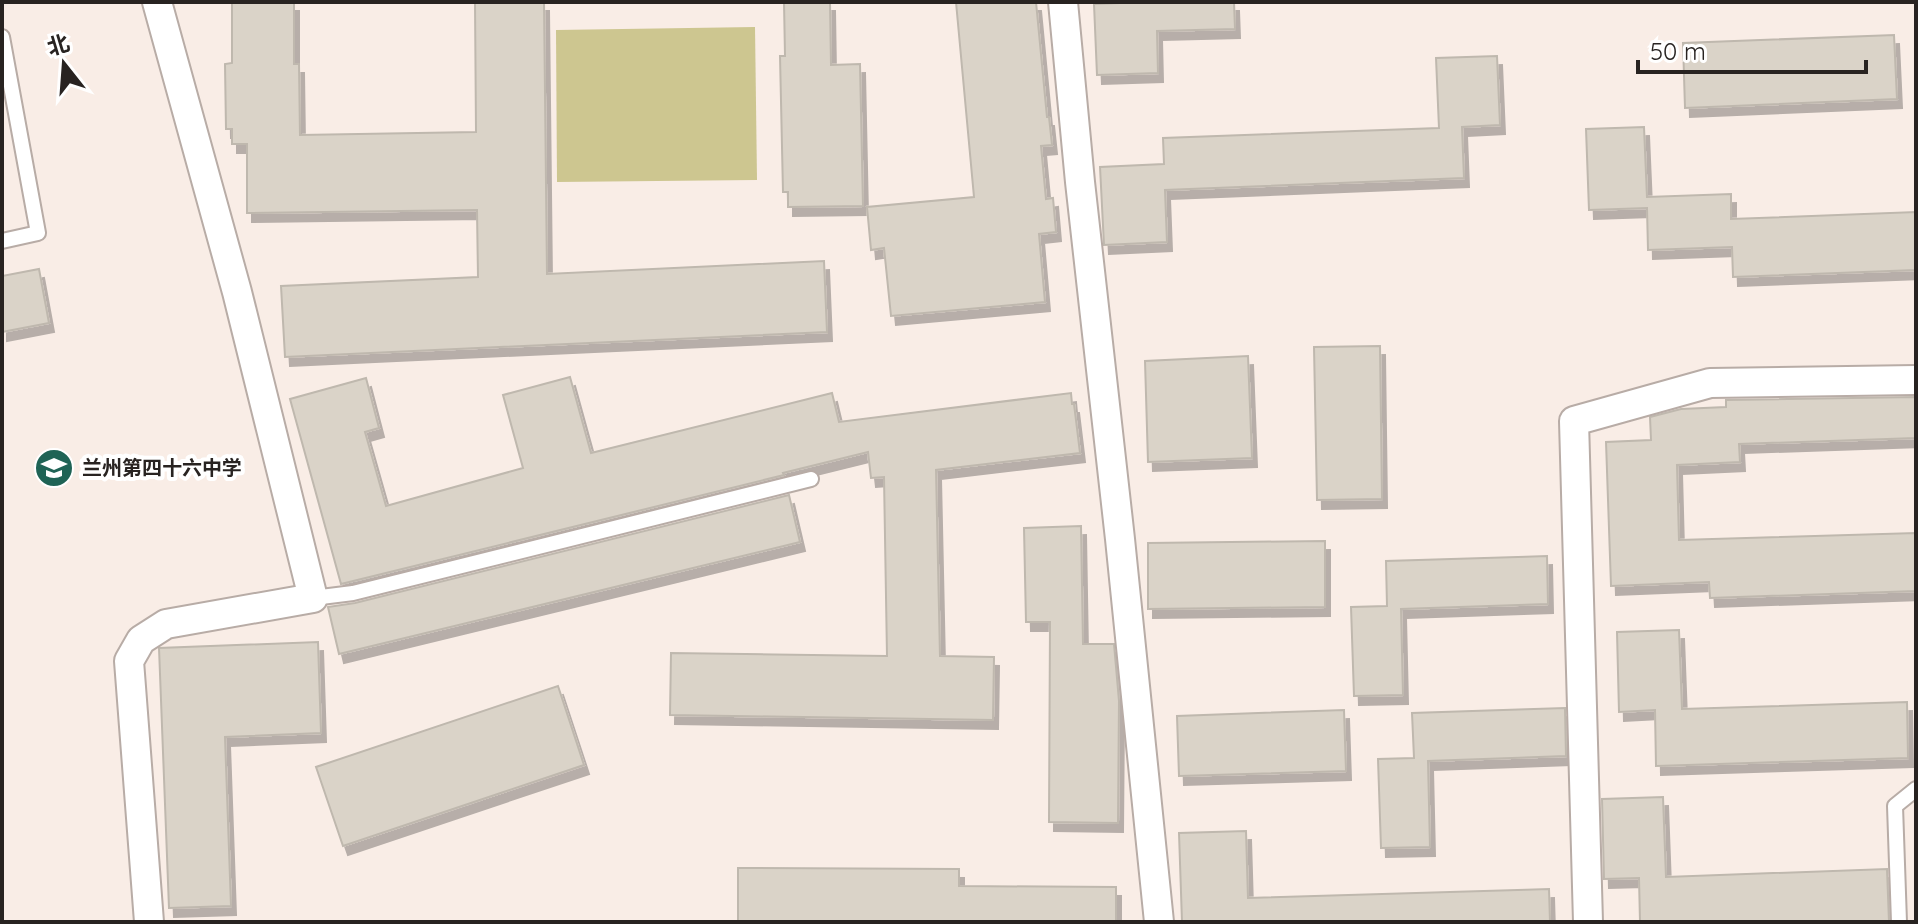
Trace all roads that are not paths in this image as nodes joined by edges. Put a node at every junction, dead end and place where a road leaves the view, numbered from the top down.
1 (157, 2) edge
2 (1063, 2) edge
3 (2, 37) edge
4 (7, 88) edge
5 (2, 241) edge
6 (1916, 380) edge
7 (811, 479) dead end
8 (313, 598) junction
9 (1916, 789) edge
10 (149, 922) edge
11 (1159, 922) edge
12 (1588, 922) edge
13 (1899, 922) edge

1 - 8 street
2 - 11 street
3 - 4 lane
4 - 5 lane
6 - 12 street
7 - 8 lane
8 - 10 street
9 - 13 lane

